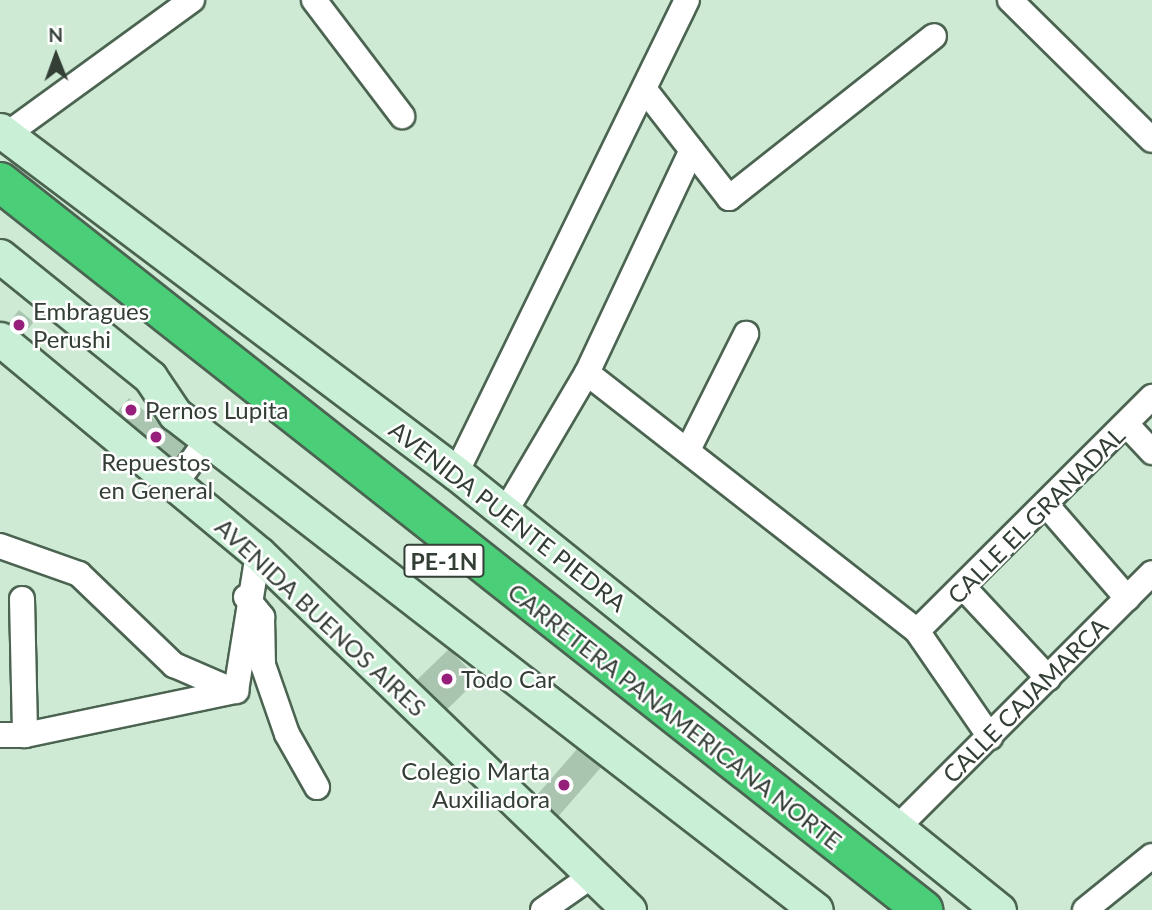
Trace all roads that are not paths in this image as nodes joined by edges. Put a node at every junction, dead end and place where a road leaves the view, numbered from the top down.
1 (192, 0) edge
2 (314, 0) edge
3 (687, 0) edge
4 (1010, 0) edge
5 (934, 36) dead end
6 (645, 90) junction
7 (402, 116) dead end
8 (3, 133) edge
9 (1152, 140) edge
10 (692, 150) junction
11 (0, 182) edge
12 (0, 213) edge
13 (0, 256) edge
14 (746, 334) dead end
15 (0, 339) edge
16 (587, 373) junction
17 (1152, 397) edge
18 (1127, 425) junction
19 (208, 439) junction
20 (688, 450) junction
21 (1152, 452) edge
22 (456, 473) junction
23 (175, 484) junction
24 (1048, 506) junction
25 (505, 512) junction
26 (0, 546) edge
27 (258, 553) junction
28 (1152, 573) edge
29 (965, 589) junction
30 (247, 597) junction
31 (1127, 598) junction
32 (22, 599) dead end
33 (917, 631) junction
34 (1048, 678) junction
35 (236, 691) junction
36 (0, 734) edge
37 (25, 735) junction
38 (990, 737) junction
39 (317, 787) dead end
40 (898, 827) junction
41 (1152, 856) edge
42 (593, 875) junction
43 (543, 910) edge
44 (629, 910) edge
45 (816, 910) edge
46 (888, 910) edge
47 (923, 910) edge
48 (999, 910) edge
49 (1085, 910) edge

1 - 8 street
2 - 7 street
3 - 6 street
4 - 9 street
5 - 10 street
6 - 10 street
6 - 22 street
8 - 22 main road, AVENIDA PUENTE PIEDRA
10 - 16 street
11 - 47 highway, CARRETERA PANAMERICANA NORTE / PE-1N
12 - 46 highway, CARRETERA PANAMERICANA NORTE / PE-1N
13 - 19 main road
14 - 20 street
15 - 23 main road, AVENIDA BUENOS AIRES
16 - 20 street
16 - 25 street
17 - 18 street, CALLE EL GRANADAL
18 - 21 street
18 - 24 street, CALLE EL GRANADAL
19 - 23 street
19 - 45 main road
20 - 33 street
22 - 25 main road, AVENIDA PUENTE PIEDRA
23 - 27 main road, AVENIDA BUENOS AIRES
24 - 29 street, CALLE EL GRANADAL
24 - 31 street
25 - 40 main road, AVENIDA PUENTE PIEDRA
26 - 35 street
27 - 30 street
27 - 42 main road, AVENIDA BUENOS AIRES
28 - 31 street, CALLE CAJAMARCA
29 - 33 street, CALLE EL GRANADAL
29 - 34 street
30 - 35 street
30 - 39 street
31 - 34 street, CALLE CAJAMARCA
32 - 37 street
33 - 38 street
34 - 38 street, CALLE CAJAMARCA
35 - 37 street
36 - 37 street
38 - 40 street, CALLE CAJAMARCA
40 - 48 main road, AVENIDA PUENTE PIEDRA
41 - 49 street
42 - 43 street
42 - 44 main road, AVENIDA BUENOS AIRES

